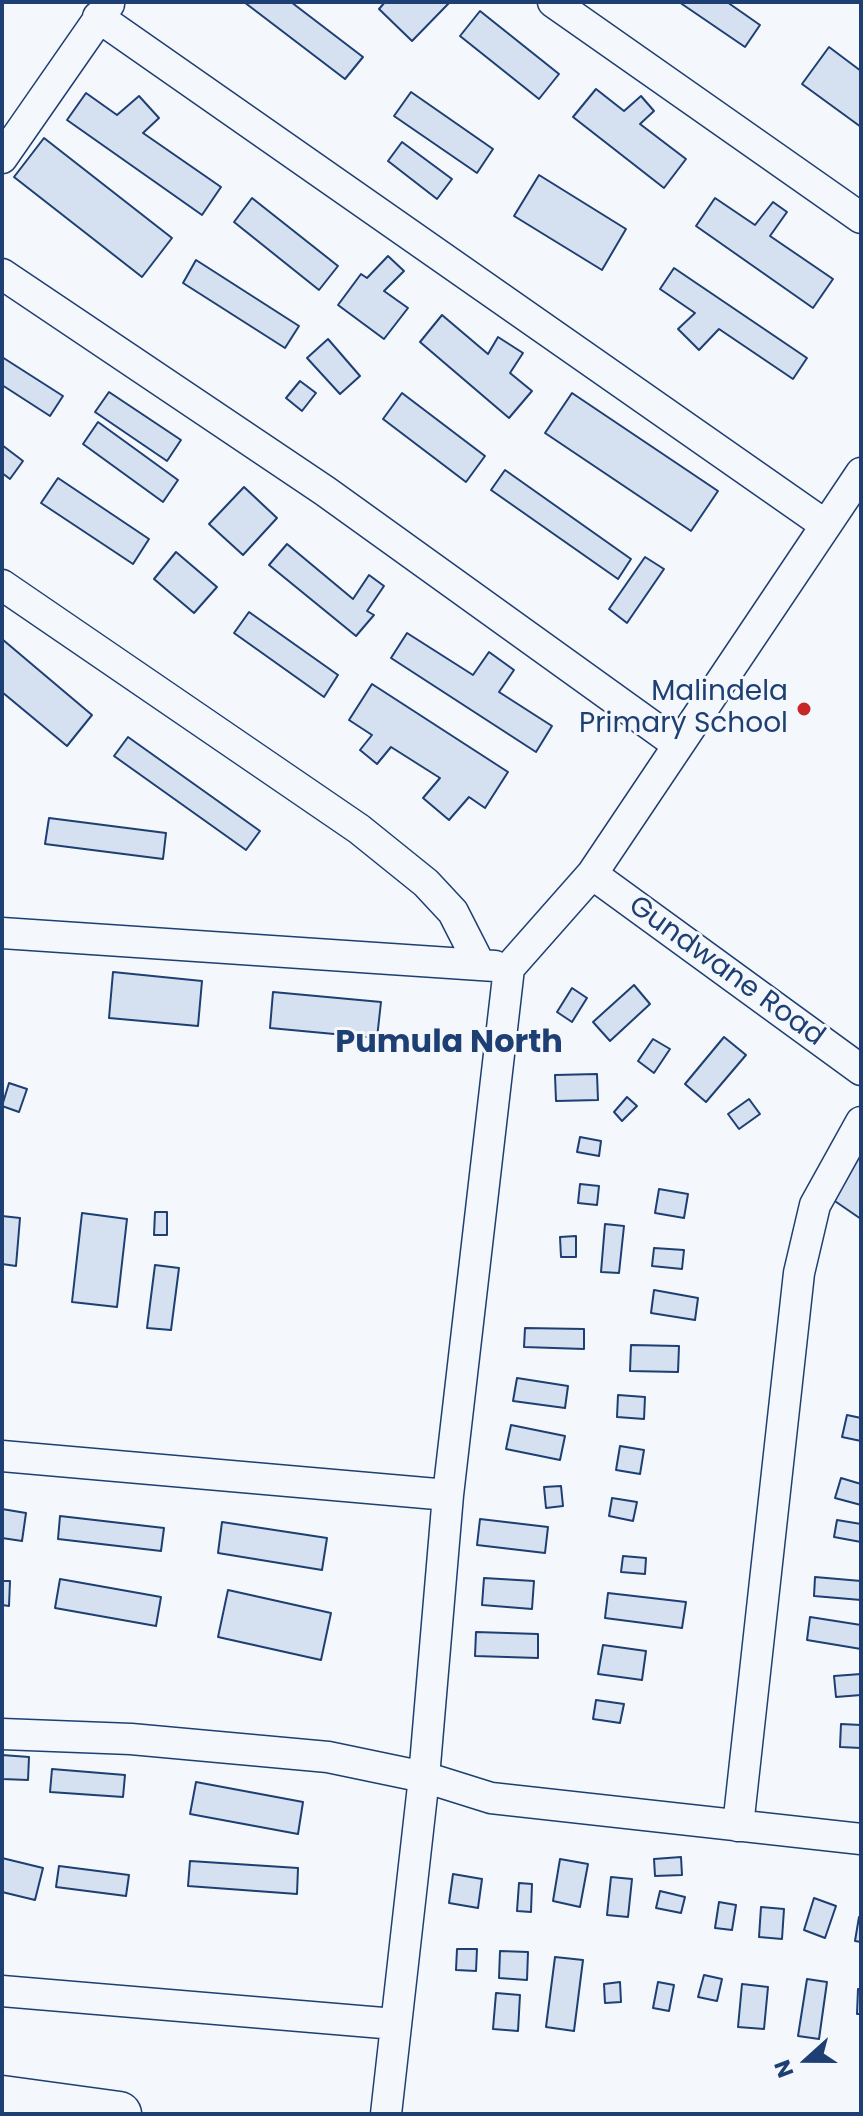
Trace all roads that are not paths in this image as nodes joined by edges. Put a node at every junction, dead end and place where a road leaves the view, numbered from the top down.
1 (553, 2) edge
2 (104, 10) edge
3 (2, 158) edge
4 (861, 218) edge
5 (2, 274) edge
6 (861, 473) edge
7 (824, 524) junction
8 (2, 585) edge
9 (677, 744) junction
10 (592, 874) junction
11 (2, 933) edge
12 (479, 963) junction
13 (509, 968) junction
14 (861, 1070) edge
15 (861, 1122) edge
16 (2, 1456) edge
17 (448, 1495) junction
18 (2, 1734) edge
19 (424, 1777) junction
20 (738, 1826) junction
21 (861, 1839) edge
22 (2, 1991) edge
23 (395, 2024) junction
24 (2, 2098) edge
25 (119, 2114) edge
26 (386, 2114) edge

1 - 4 street
2 - 3 street
2 - 7 street
5 - 9 street
6 - 7 street
7 - 9 street
8 - 12 street
9 - 10 street
10 - 13 street
10 - 14 street, Gundwane Road
11 - 12 street
12 - 13 street
13 - 17 street
15 - 20 street
16 - 17 street
17 - 19 street
18 - 19 street
19 - 20 street
19 - 23 street
20 - 21 street
22 - 23 street
23 - 26 street
24 - 25 street

